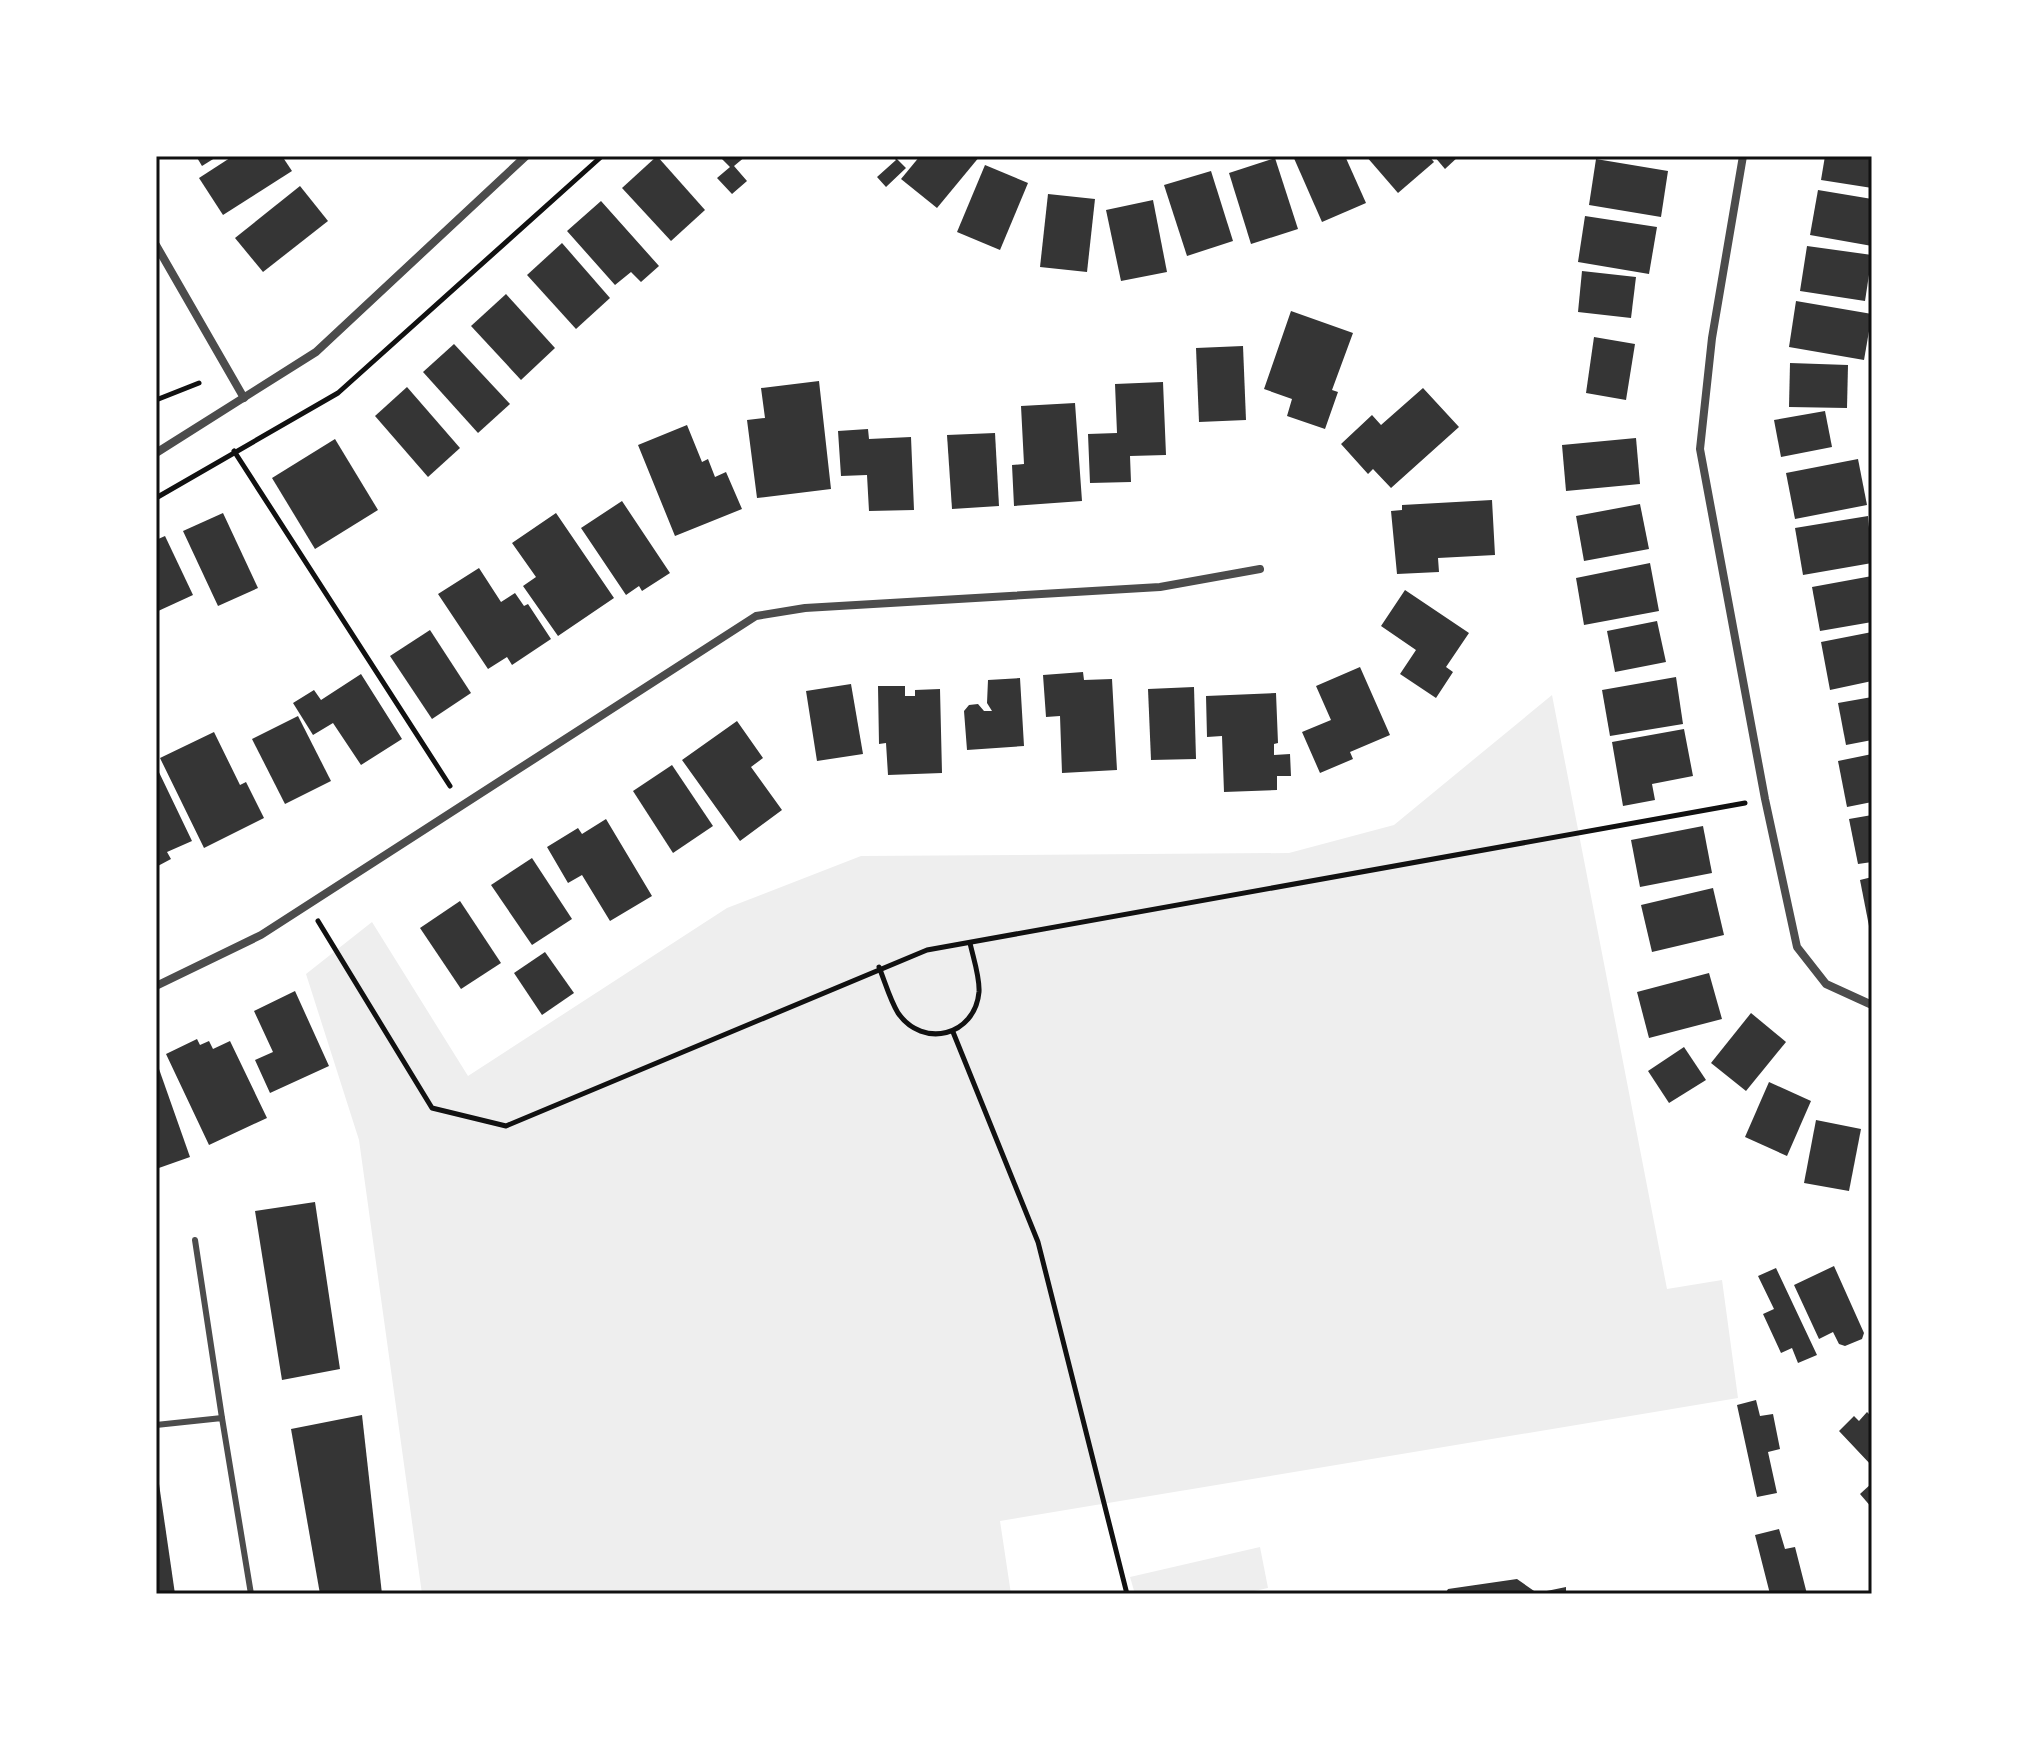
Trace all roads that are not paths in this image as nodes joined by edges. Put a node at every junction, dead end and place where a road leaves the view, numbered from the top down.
1 (526, 156) edge
2 (1743, 156) edge
3 (156, 245) edge
4 (244, 398) junction
5 (156, 453) edge
6 (1260, 569) dead end
7 (156, 986) edge
8 (1872, 1005) edge
9 (195, 1240) dead end
10 (222, 1418) junction
11 (156, 1425) edge
12 (251, 1594) edge

1 - 4 street
2 - 8 street
3 - 4 street
4 - 5 street
6 - 7 street
9 - 10 lane
10 - 11 lane
10 - 12 lane

